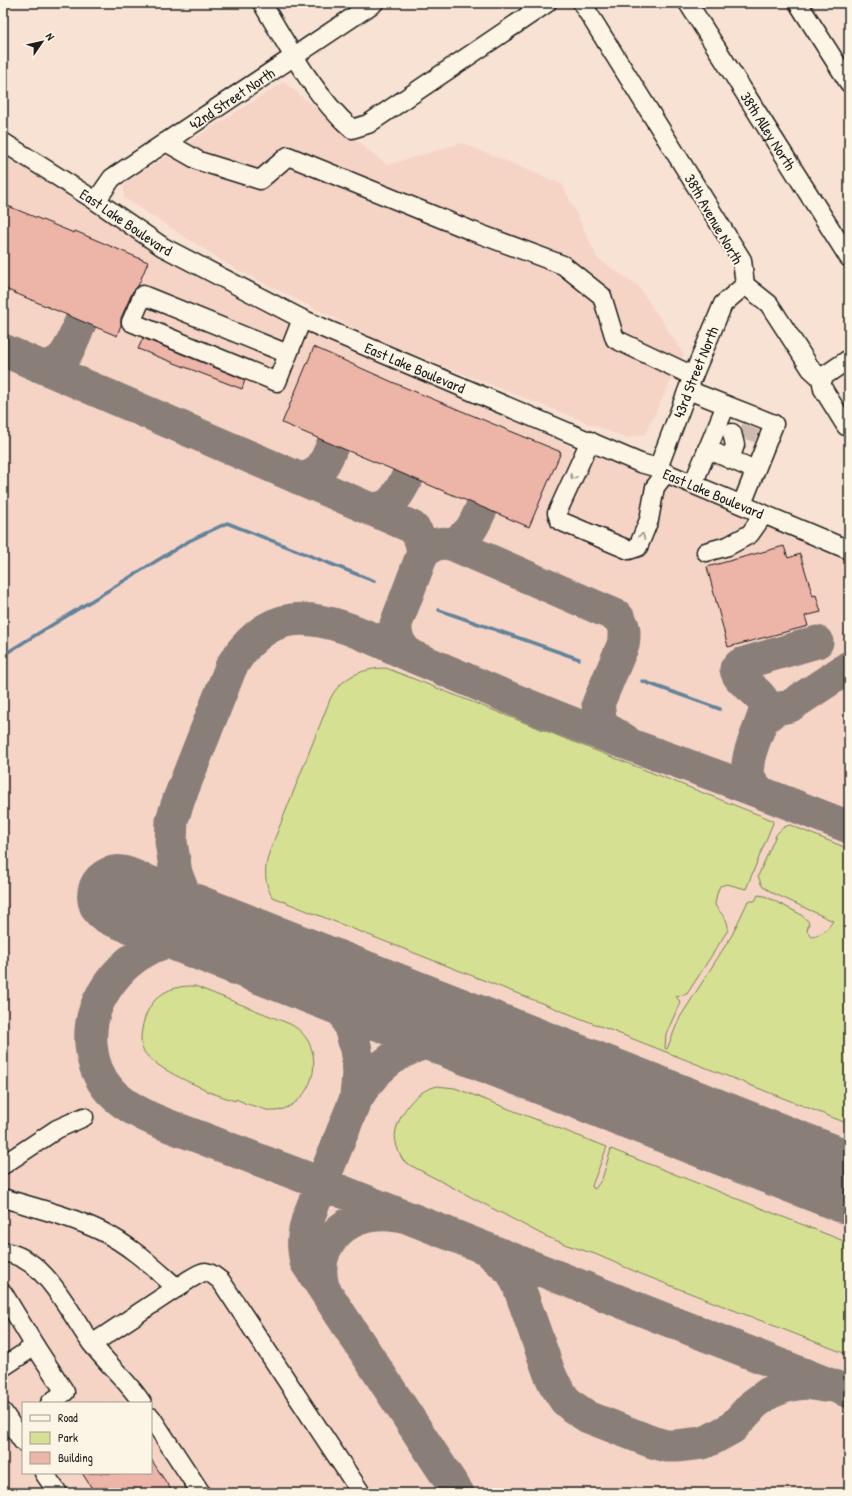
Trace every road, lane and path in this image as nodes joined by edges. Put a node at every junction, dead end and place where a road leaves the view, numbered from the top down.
1 (262, 3) edge
2 (374, 3) edge
3 (547, 3) edge
4 (582, 3) edge
5 (688, 3) edge
6 (798, 3) edge
7 (294, 56) junction
8 (849, 83) edge
9 (3, 142) edge
10 (166, 142) junction
11 (96, 201) junction
12 (849, 258) edge
13 (746, 285) junction
14 (302, 319) junction
15 (288, 354) junction
16 (849, 359) edge
17 (821, 378) junction
18 (690, 383) junction
19 (726, 405) junction
20 (849, 426) edge
21 (741, 432) junction
22 (590, 441) junction
23 (707, 449) junction
24 (662, 470) junction
25 (755, 470) junction
26 (694, 484) junction
27 (742, 504) junction
28 (764, 514) junction
29 (849, 550) edge
30 (706, 552) dead end
31 (84, 1117) dead end
32 (3, 1165) edge
33 (3, 1198) edge
34 (3, 1252) edge
35 (177, 1288) junction
36 (3, 1293) edge
37 (92, 1344) junction
38 (36, 1346) junction
39 (6, 1359) edge
40 (51, 1402) edge
41 (141, 1402) edge
42 (3, 1412) edge
43 (152, 1419) edge
44 (20, 1430) edge
45 (45, 1474) edge
46 (58, 1493) edge
47 (201, 1493) edge
48 (361, 1493) edge

1 - 7 street
2 - 7 street, 42nd Street North
3 - 7 street
4 - 13 street, 38th Avenue North
5 - 12 street, 38th Alley North
6 - 8 street
7 - 10 street, 42nd Street North
9 - 11 street, East Lake Boulevard
10 - 11 street, 42nd Street North
10 - 18 street
11 - 14 street, East Lake Boulevard
13 - 17 street, 38th Avenue North
13 - 18 street, 43rd Street North
14 - 15 street
14 - 22 street, East Lake Boulevard
15 - 15 street
16 - 17 street
17 - 20 street, 38th Avenue North
18 - 19 street
18 - 24 street, 43rd Street North
19 - 21 street
19 - 23 street
21 - 23 street
21 - 25 street
21 - 25 street
22 - 24 street, East Lake Boulevard
22 -> 24 street, 43rd Street North
23 - 26 street
24 - 26 street, East Lake Boulevard
25 - 27 street
26 - 27 street, East Lake Boulevard
27 - 28 street, East Lake Boulevard
28 - 29 street, East Lake Boulevard
28 - 30 street
31 - 32 street
33 - 35 street
34 - 37 street
35 - 37 street
35 - 48 street
36 - 38 street
37 - 41 street
38 - 39 street
38 - 40 street
42 - 44 street
43 - 47 street
45 - 46 street

